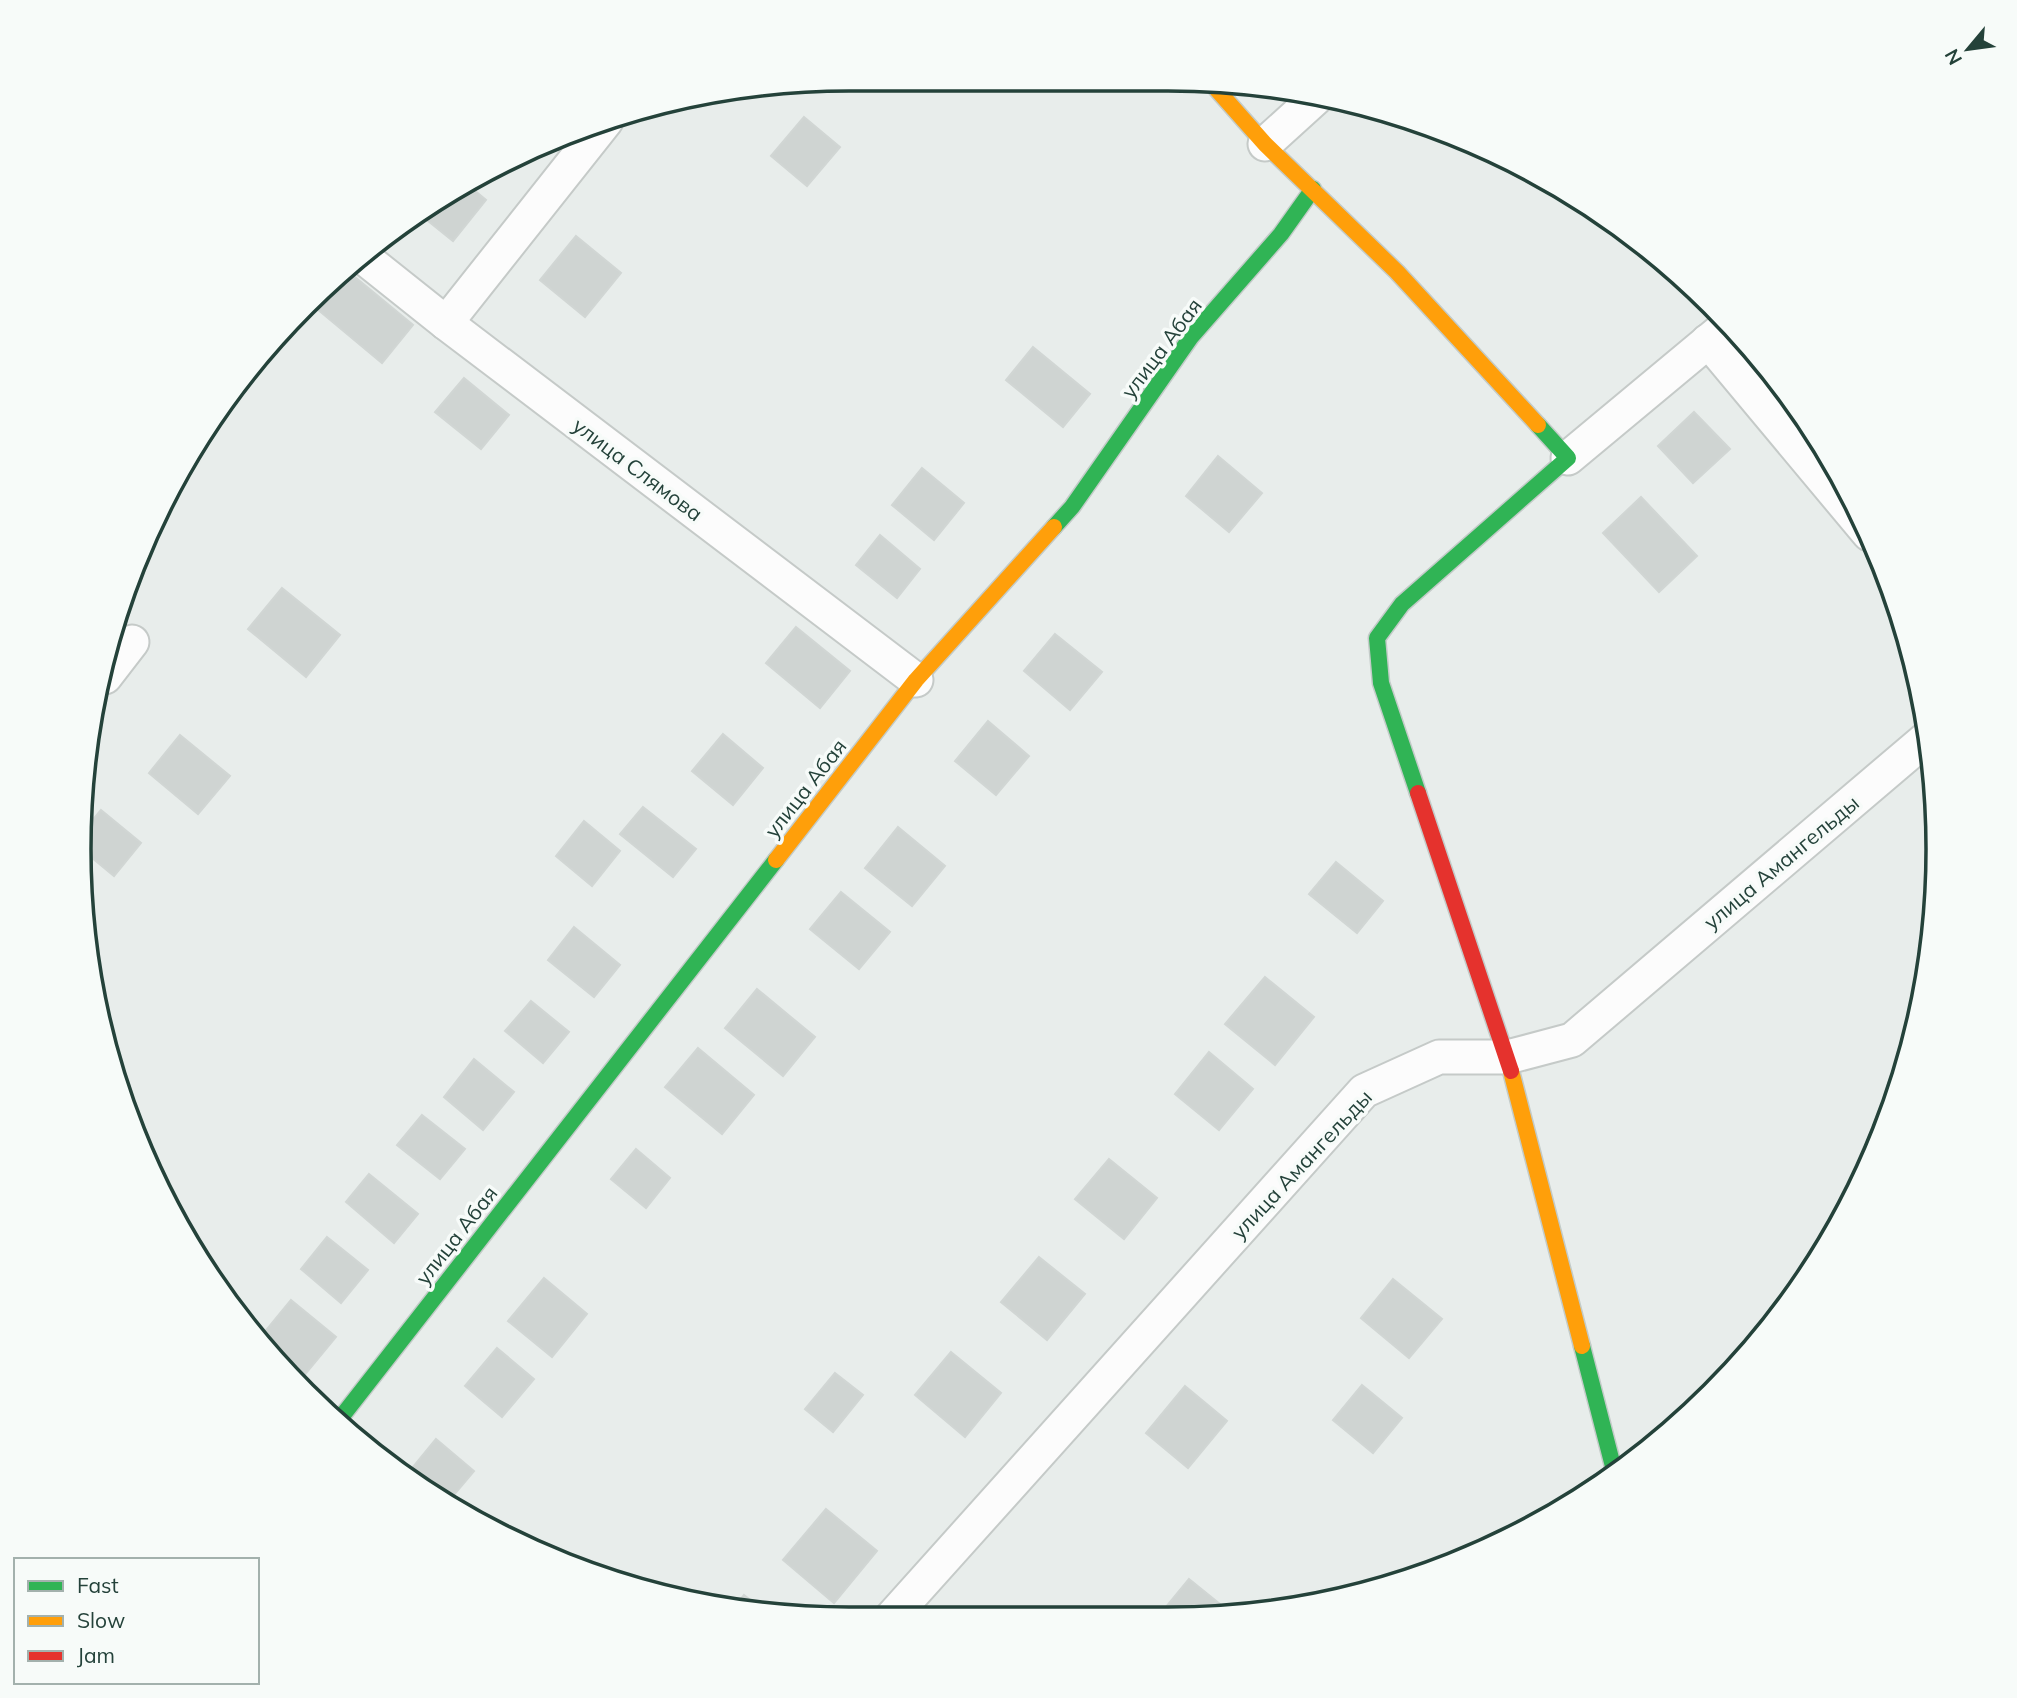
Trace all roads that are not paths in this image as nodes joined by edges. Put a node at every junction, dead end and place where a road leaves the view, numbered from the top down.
1 (1220, 93) edge
2 (1308, 105) edge
3 (595, 135) edge
4 (1265, 144) junction
5 (1313, 189) junction
6 (370, 262) edge
7 (446, 323) junction
8 (1718, 333) edge
9 (1568, 458) junction
10 (1834, 489) edge
11 (132, 642) dead end
12 (115, 664) edge
13 (916, 680) junction
14 (1919, 744) edge
15 (1508, 1057) junction
16 (344, 1414) edge
17 (1612, 1462) edge
18 (901, 1607) edge

1 - 4 street
2 - 4 street
3 - 7 street
4 - 5 street
5 - 9 street
5 - 13 street, улица Абая
6 - 7 street, улица Слямова
7 - 13 street, улица Слямова
8 - 9 street
8 - 10 street
9 - 15 street
11 - 12 street
13 - 16 street, улица Абая
14 - 15 street, улица Амангельды
15 - 17 street
15 - 18 street, улица Амангельды

